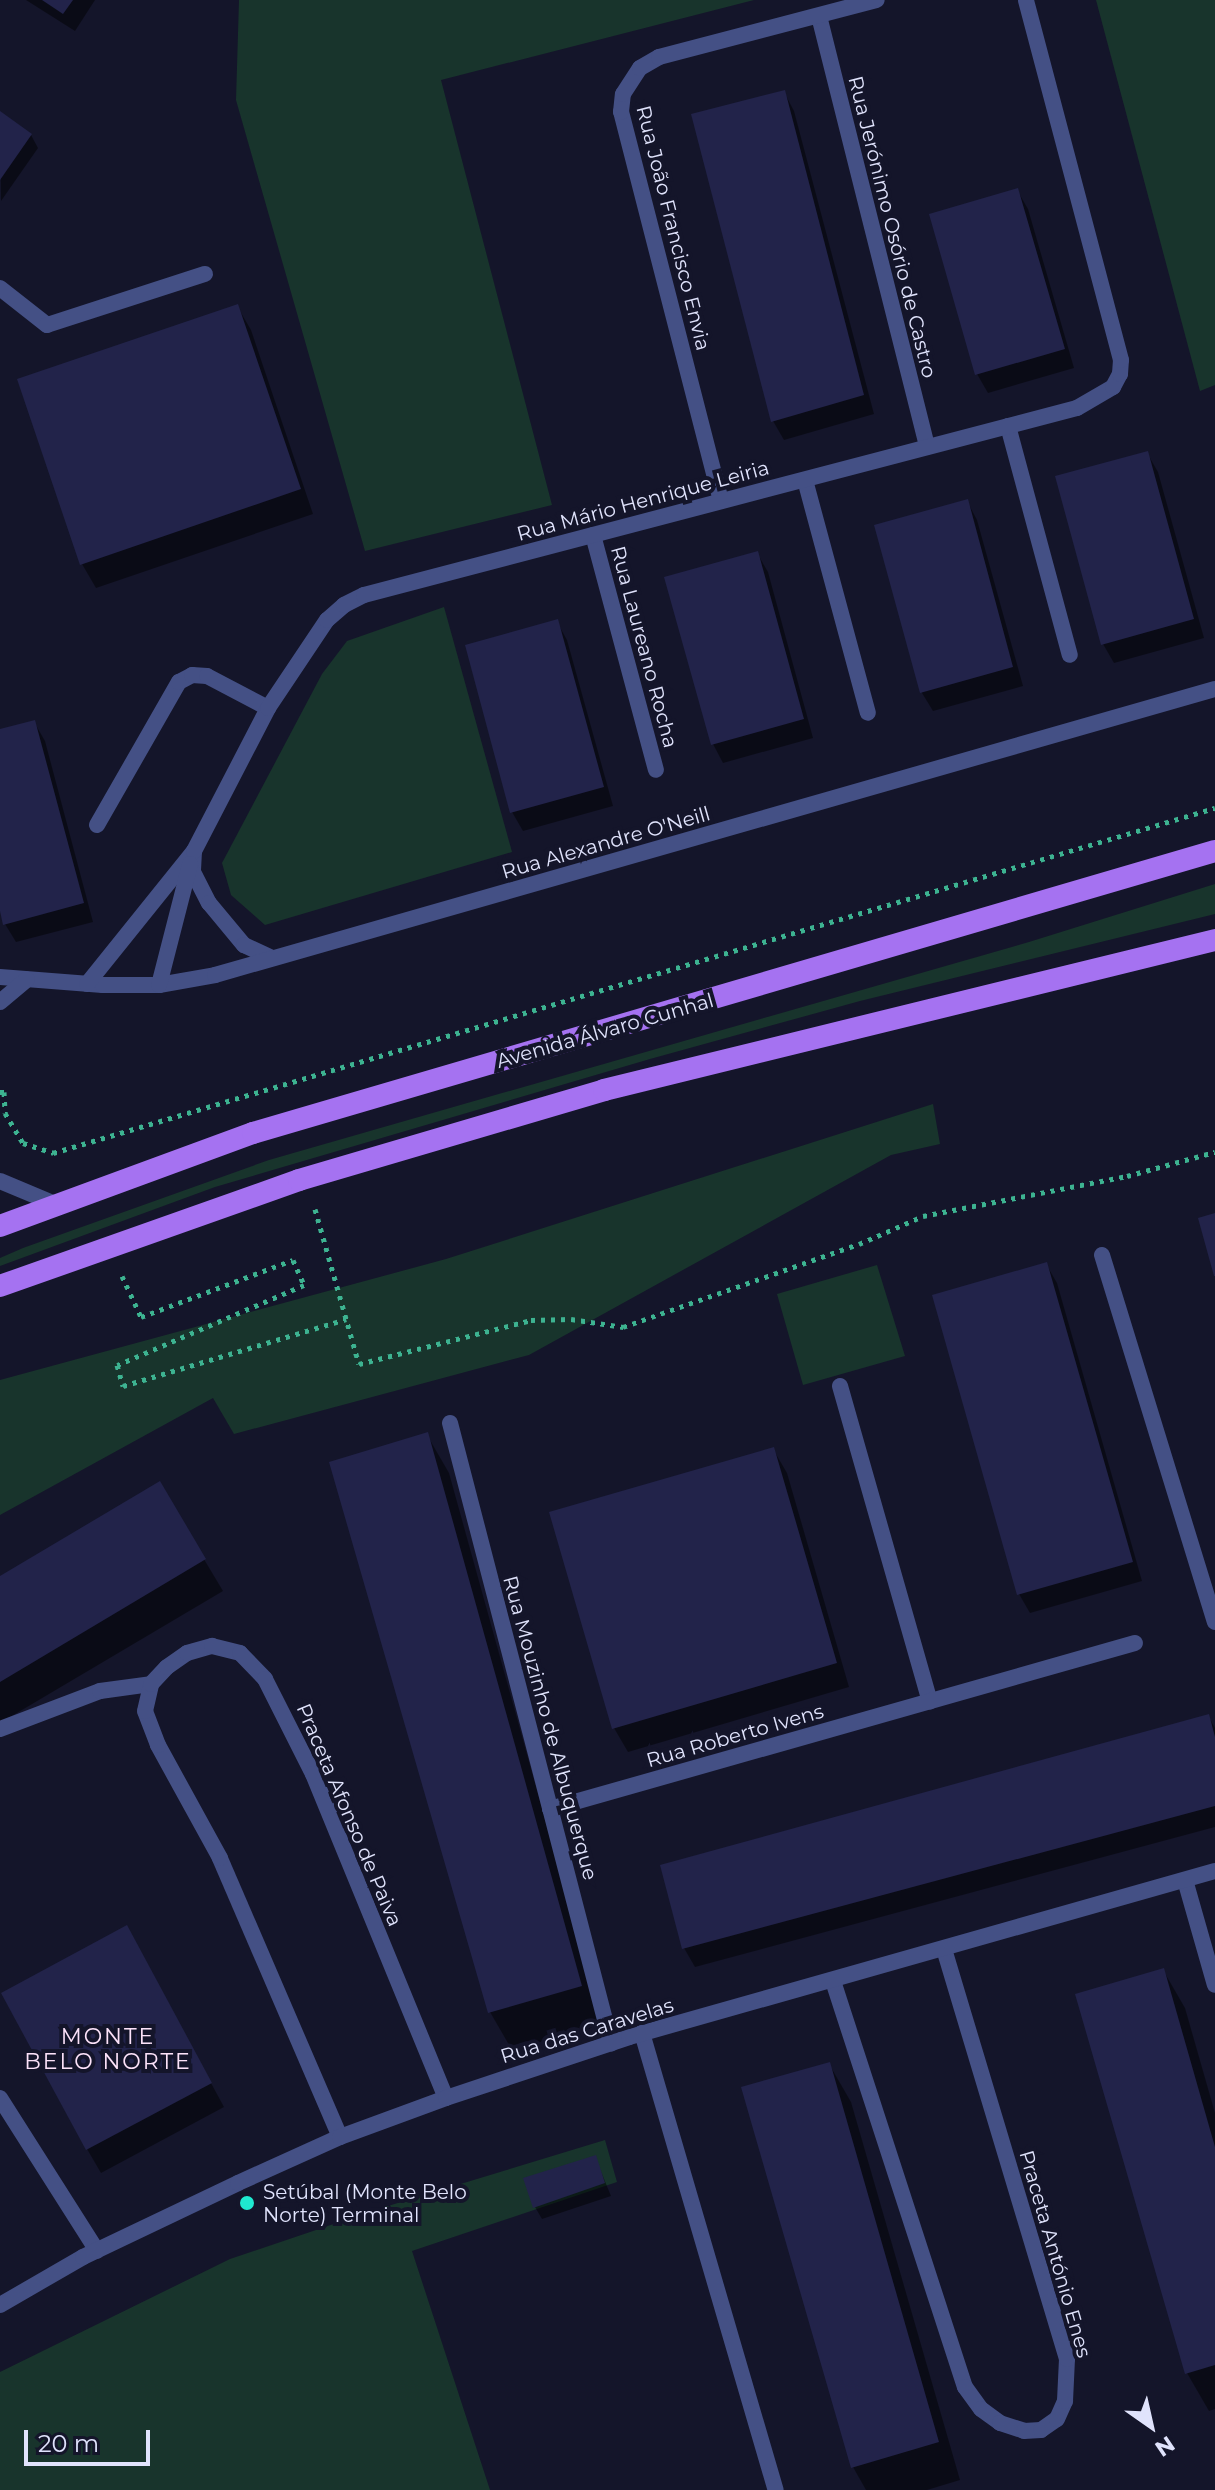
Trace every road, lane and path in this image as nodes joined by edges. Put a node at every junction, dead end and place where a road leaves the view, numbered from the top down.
1 (877, 0) edge
2 (1026, 0) edge
3 (819, 16) junction
4 (205, 274) dead end
5 (0, 288) edge
6 (1008, 426) junction
7 (927, 447) junction
8 (805, 480) junction
9 (721, 501) junction
10 (593, 535) junction
11 (1070, 655) dead end
12 (1215, 689) edge
13 (268, 708) junction
14 (868, 713) dead end
15 (656, 770) dead end
16 (1215, 808) edge
17 (97, 825) dead end
18 (194, 851) junction
19 (1215, 851) edge
20 (1215, 940) edge
21 (274, 958) junction
22 (0, 977) edge
23 (27, 979) junction
24 (87, 984) junction
25 (159, 985) junction
26 (0, 1002) edge
27 (0, 1092) edge
28 (1215, 1152) edge
29 (0, 1181) edge
30 (55, 1204) junction
31 (315, 1209) dead end
32 (0, 1226) edge
33 (1102, 1255) dead end
34 (122, 1275) dead end
35 (0, 1286) edge
36 (346, 1319) junction
37 (840, 1386) dead end
38 (450, 1423) dead end
39 (1215, 1622) edge
40 (1135, 1643) dead end
41 (151, 1684) junction
42 (930, 1701) junction
43 (0, 1729) edge
44 (550, 1809) junction
45 (1215, 1871) edge
46 (1185, 1880) junction
47 (944, 1949) junction
48 (833, 1981) junction
49 (1215, 1985) edge
50 (642, 2033) junction
51 (611, 2043) junction
52 (0, 2098) edge
53 (446, 2098) junction
54 (340, 2137) junction
55 (97, 2251) junction
56 (2, 2301) edge
57 (776, 2490) edge

1 - 3 street, Rua João Francisco Envia
2 - 6 street, Rua Mário Henrique Leiria
3 - 7 street, Rua Jerónimo Osório de Castro
3 - 9 street, Rua João Francisco Envia
4 - 5 street
6 - 7 street, Rua Mário Henrique Leiria
6 - 11 street
7 - 8 street, Rua Mário Henrique Leiria
8 - 9 street, Rua Mário Henrique Leiria
8 - 14 street
9 - 10 street, Rua Mário Henrique Leiria
10 - 13 street, Rua Mário Henrique Leiria
10 - 15 street, Rua Laureano Rocha
12 - 21 street, Rua Alexandre O'Neill
13 - 17 street
13 - 18 street, Rua Mário Henrique Leiria
16 - 27 path
18 - 21 street
18 - 24 street, Rua Mário Henrique Leiria
18 - 25 street, Rua Mário Henrique Leiria
19 - 30 main road, Avenida Álvaro Cunhal
20 - 35 main road
21 - 25 street, Rua Alexandre O'Neill
22 - 23 street, Rua Alexandre O'Neill
23 - 24 street, Rua Alexandre O'Neill
23 - 26 street
24 - 25 street, Rua Alexandre O'Neill
28 - 36 path
29 - 30 street
30 - 32 main road, Avenida Álvaro Cunhal
31 - 36 path
33 - 39 street
34 - 36 path
37 - 42 street
38 - 44 street, Rua Mouzinho de Albuquerque
40 - 42 street, Rua Roberto Ivens
41 - 43 street
41 - 53 street, Praceta Afonso de Paiva
41 - 54 street
42 - 44 street, Rua Roberto Ivens
44 - 51 street, Rua Mouzinho de Albuquerque
45 - 46 street, Rua das Caravelas
46 - 47 street, Rua das Caravelas
46 - 49 street
47 - 48 street, Rua das Caravelas
47 - 48 street, Praceta António Enes
48 - 50 street, Rua das Caravelas
50 - 51 street, Rua das Caravelas
50 - 57 street
51 - 53 street, Rua das Caravelas
52 - 55 street
53 - 54 street, Rua das Caravelas
54 - 55 street, Rua das Caravelas
55 - 56 street, Rua das Caravelas

